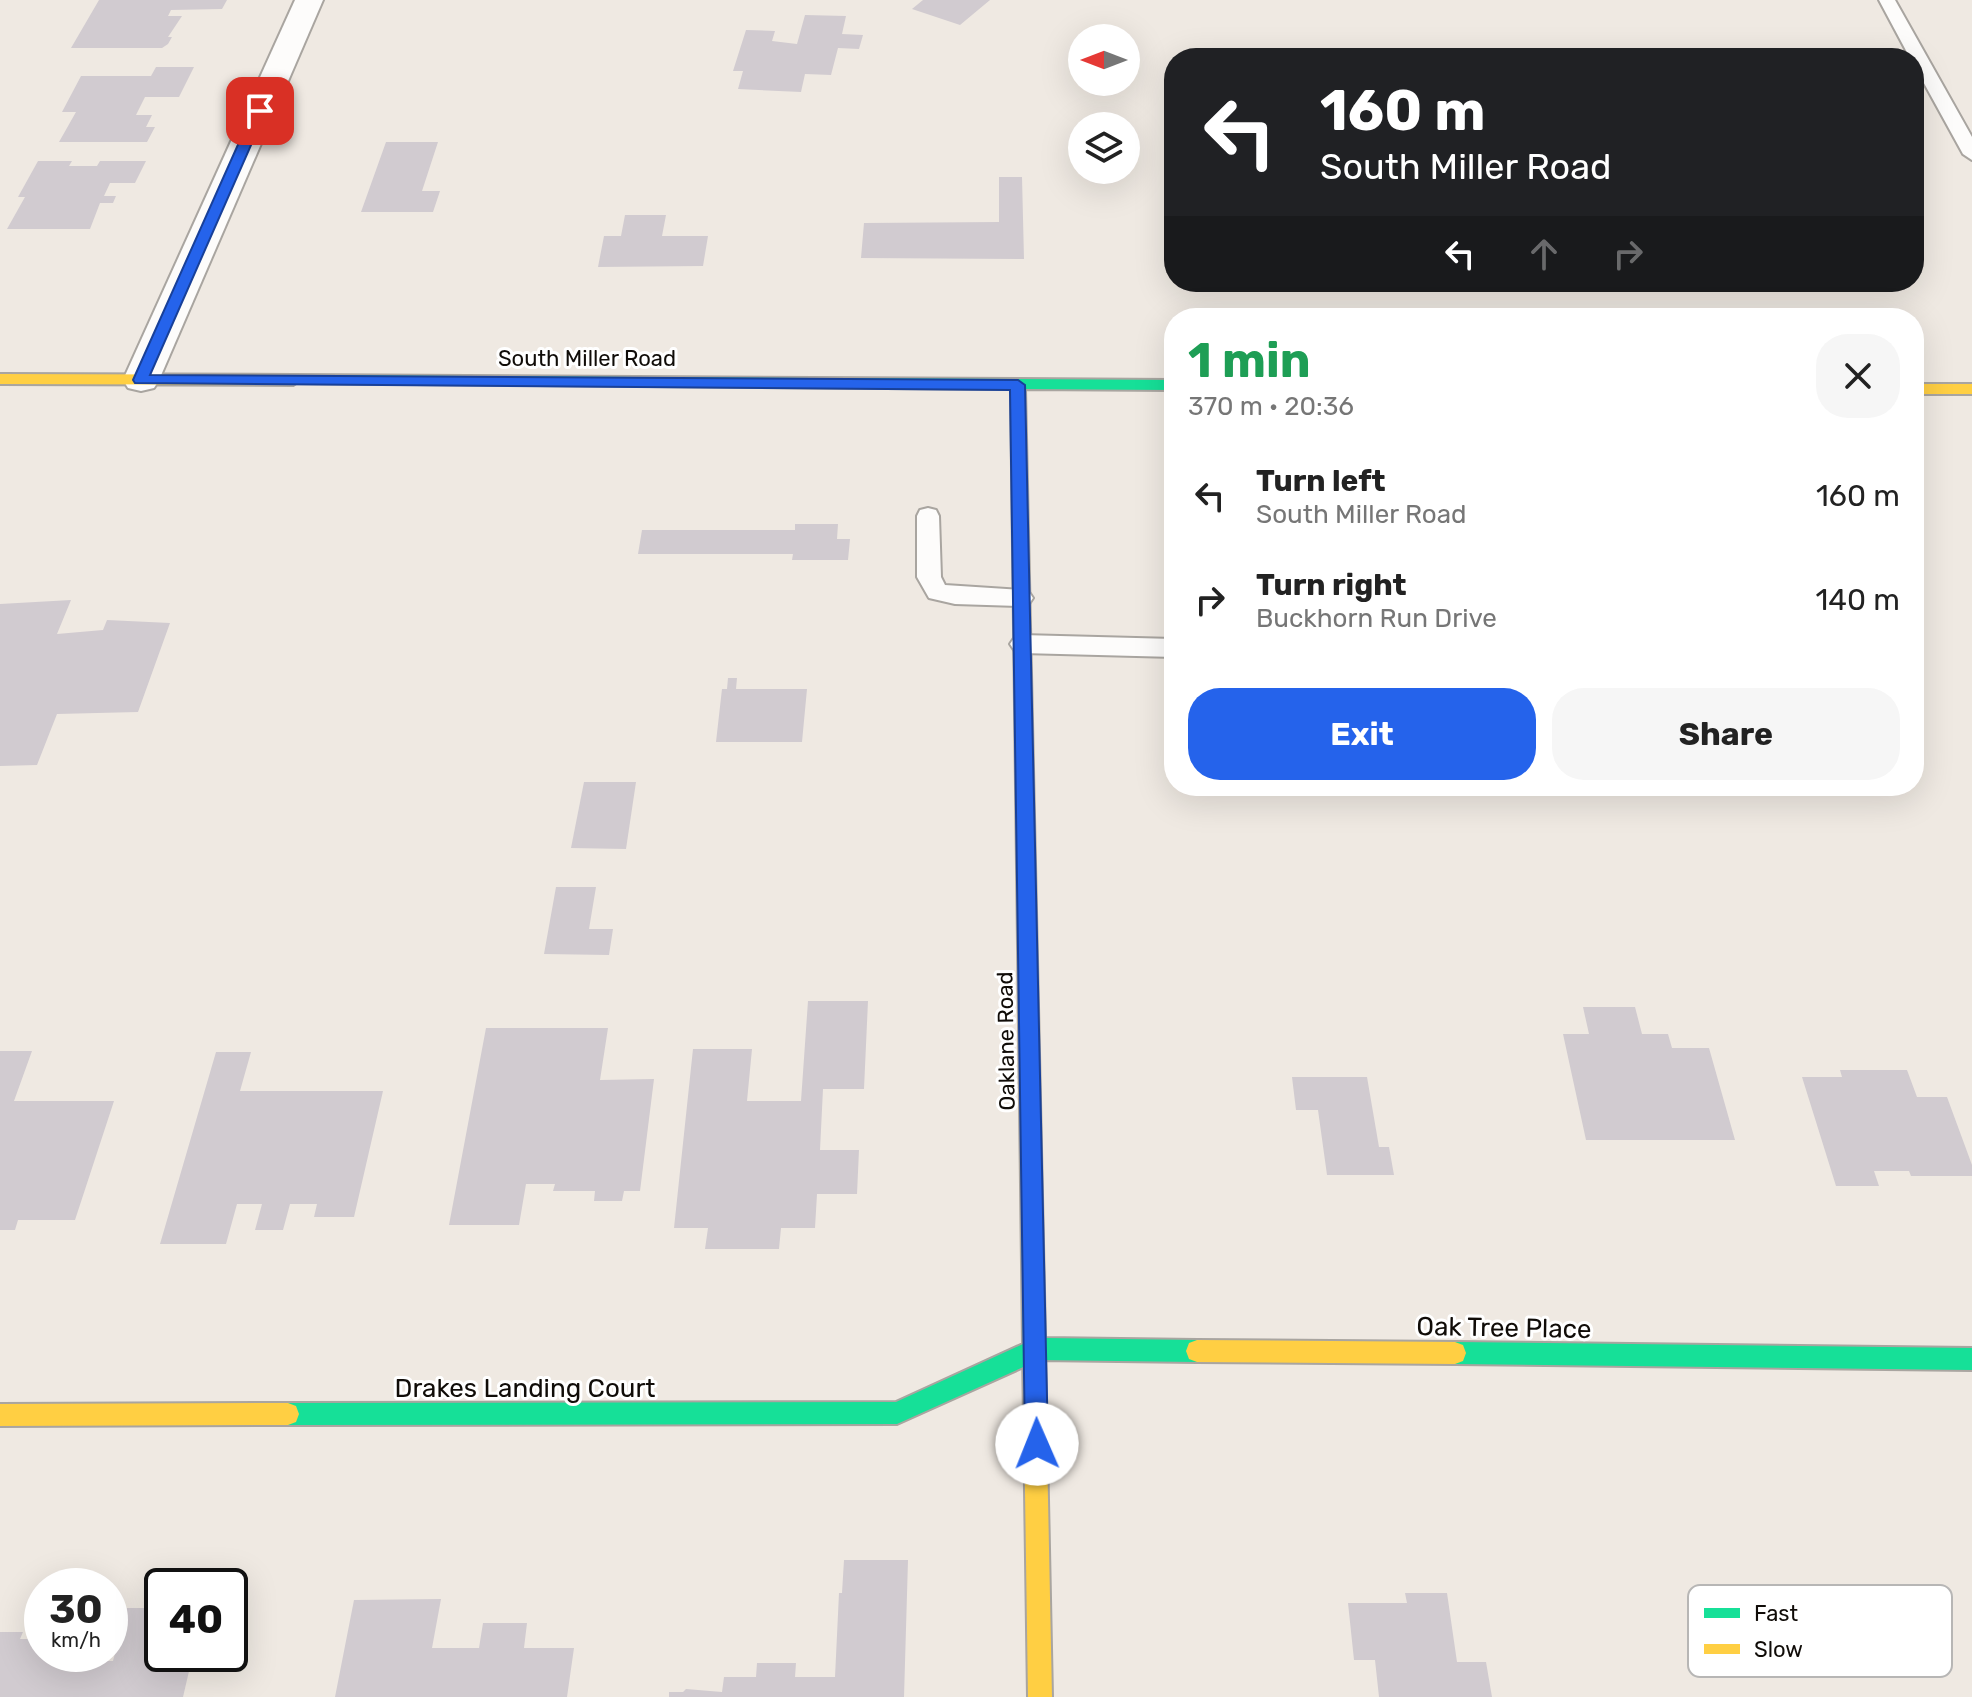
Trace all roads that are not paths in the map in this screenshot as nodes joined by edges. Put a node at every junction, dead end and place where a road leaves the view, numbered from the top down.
1 (309, 0) edge
2 (1887, 0) edge
3 (1913, 48) edge
4 (1924, 67) edge
5 (1972, 154) edge
6 (0, 379) edge
7 (141, 380) junction
8 (1018, 385) junction
9 (1164, 385) edge
10 (1924, 389) edge
11 (1972, 389) edge
12 (928, 516) dead end
13 (1021, 598) junction
14 (1022, 644) junction
15 (1164, 648) edge
16 (1036, 1349) junction
17 (1972, 1359) edge
18 (0, 1415) edge
19 (1040, 1697) edge

1 - 7 street
2 - 3 lane
4 - 5 lane
6 - 7 street, South Miller Road
7 - 8 street, South Miller Road
8 - 9 street, South Miller Road
8 - 13 street, Oaklane Road
10 - 11 street
12 - 13 lane
13 - 14 street, Oaklane Road
14 - 15 lane
14 - 16 street, Oaklane Road
16 - 17 street, Oak Tree Place
16 - 18 street, Drakes Landing Court
16 - 19 street, Oaklane Road

